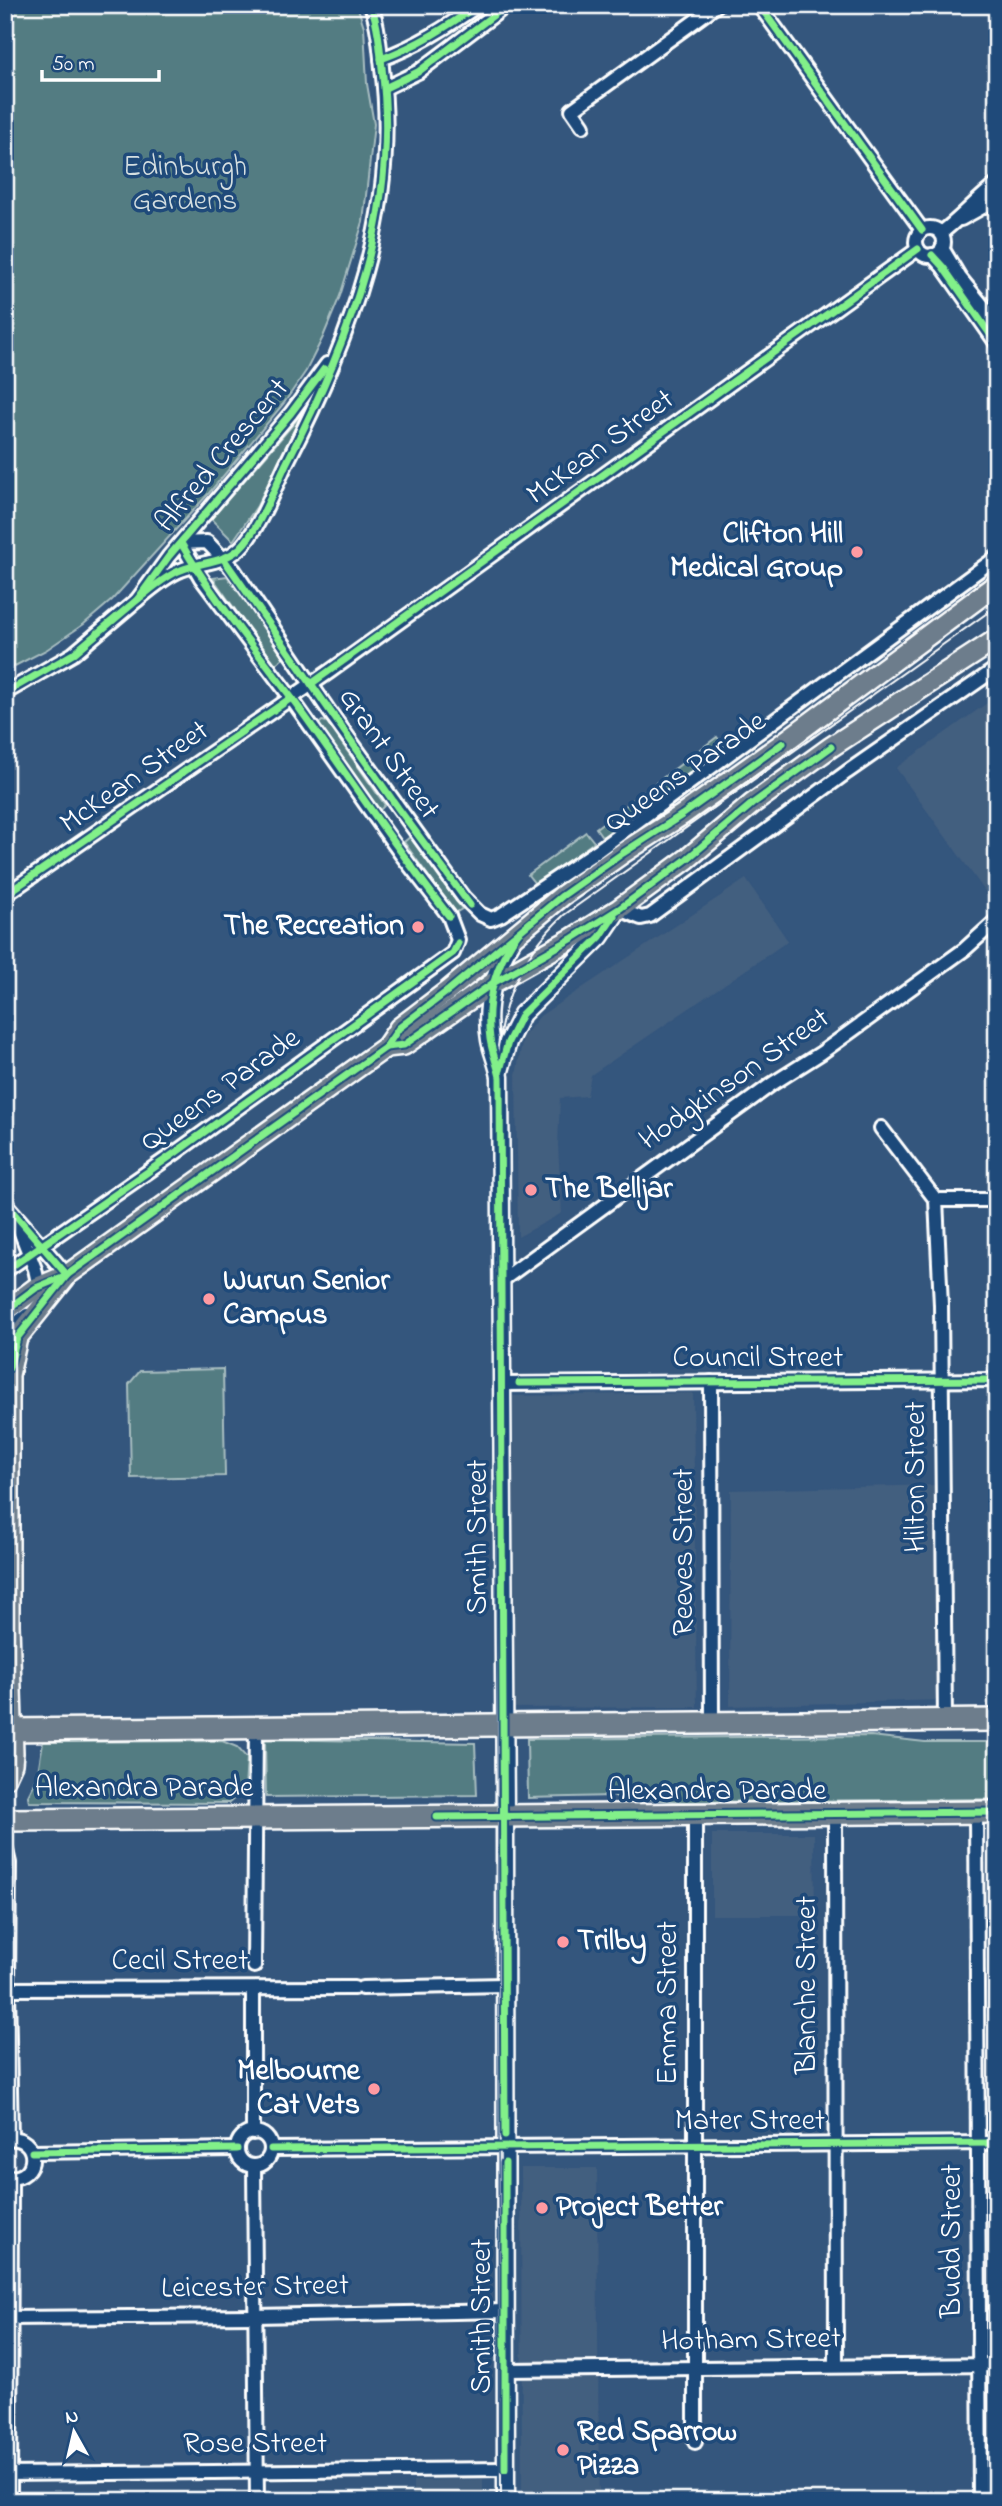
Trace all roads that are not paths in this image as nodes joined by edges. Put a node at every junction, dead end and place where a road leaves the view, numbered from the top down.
1 (371, 5) edge
2 (478, 5) edge
3 (507, 5) edge
4 (717, 5) edge
5 (759, 5) edge
6 (381, 59) junction
7 (385, 88) junction
8 (583, 126) dead end
9 (997, 184) edge
10 (997, 199) edge
11 (955, 222) junction
12 (922, 230) junction
13 (941, 233) junction
14 (918, 248) junction
15 (937, 251) junction
16 (997, 323) edge
17 (341, 339) junction
18 (997, 344) edge
19 (181, 543) junction
20 (997, 557) edge
21 (223, 558) junction
22 (194, 566) junction
23 (997, 584) edge
24 (137, 600) junction
25 (997, 639) edge
26 (997, 668) edge
27 (311, 684) junction
28 (5, 693) edge
29 (291, 698) junction
30 (398, 808) junction
31 (378, 821) junction
32 (5, 895) edge
33 (470, 905) junction
34 (619, 909) junction
35 (450, 919) junction
36 (997, 920) edge
37 (517, 933) junction
38 (458, 943) joint
39 (494, 983) junction
40 (386, 1047) junction
41 (500, 1077) junction
42 (881, 1128) dead end
43 (936, 1200) junction
44 (997, 1200) edge
45 (8, 1207) edge
46 (41, 1246) junction
47 (29, 1254) junction
48 (5, 1271) edge
49 (67, 1275) junction
50 (501, 1281) junction
51 (43, 1293) junction
52 (5, 1311) edge
53 (5, 1332) edge
54 (7, 1366) edge
55 (942, 1380) junction
56 (997, 1380) edge
57 (711, 1382) junction
58 (502, 1384) junction
59 (6, 1421) edge
60 (944, 1719) junction
61 (997, 1720) edge
62 (712, 1723) junction
63 (503, 1726) junction
64 (256, 1727) junction
65 (9, 1730) edge
66 (5, 1779) edge
67 (986, 1812) edge
68 (835, 1814) junction
69 (695, 1815) junction
70 (505, 1816) junction
71 (255, 1818) junction
72 (5, 1820) edge
73 (5, 1846) edge
74 (254, 1966) dead end
75 (504, 1985) junction
76 (6, 1989) edge
77 (253, 1989) junction
78 (253, 2133) junction
79 (8, 2139) edge
80 (978, 2143) junction
81 (997, 2143) edge
82 (834, 2144) junction
83 (695, 2145) junction
84 (505, 2148) junction
85 (237, 2149) junction
86 (271, 2149) junction
87 (32, 2152) junction
88 (254, 2166) junction
89 (8, 2178) edge
90 (505, 2311) junction
91 (255, 2316) junction
92 (9, 2318) edge
93 (981, 2365) junction
94 (997, 2365) edge
95 (836, 2366) junction
96 (695, 2369) junction
97 (506, 2370) junction
98 (695, 2442) dead end
99 (505, 2469) junction
100 (257, 2472) junction
101 (7, 2474) edge
102 (10, 2501) edge
103 (257, 2501) edge
104 (506, 2501) edge
105 (980, 2501) edge

1 - 6 street, Alfred Crescent
2 - 6 street
3 - 7 street
4 - 8 street
5 - 12 street
6 - 7 street, Alfred Crescent
7 - 17 street, Alfred Crescent
9 - 11 street
10 - 11 street
11 - 13 street
12 - 13 street
12 - 14 street
13 - 15 street
14 - 15 street
14 - 27 street, McKean Street
15 - 16 street
15 - 18 street
17 - 19 street, Alfred Crescent
17 - 21 street, Alfred Crescent
19 - 21 street, Grant Street
19 - 22 street, Grant Street
19 - 24 street, Alfred Crescent
20 - 33 street, Queens Parade
21 - 22 street, Alfred Crescent
21 - 27 street, Grant Street
22 - 24 street, Alfred Crescent
22 - 29 street, Grant Street
23 - 37 main road, Queens Parade
24 - 28 street, Alfred Crescent
25 - 34 main road, Queens Parade
26 - 34 street
27 - 29 street, McKean Street
27 - 30 street, Grant Street
29 - 31 street, Grant Street
29 - 32 street, McKean Street
30 - 31 street, Grant Street
30 - 33 street, Grant Street
31 - 35 street, Grant Street
33 - 35 street
34 - 39 main road, Queens Parade
34 - 41 street
35 - 38 street, Grant Street
36 - 50 street, Hodgkinson Street
37 - 39 street, Smith Street
37 - 40 main road, Queens Parade
38 - 46 street, Queens Parade
39 - 40 main road, Queens Parade
39 - 41 street, Smith Street
40 - 49 main road, Queens Parade
41 - 50 street, Smith Street
42 - 43 street
43 - 44 street
43 - 55 street, Hilton Street
45 - 46 street
45 - 47 street
46 - 47 street, Queens Parade
46 - 49 street
47 - 48 street, Queens Parade
47 - 51 street
49 - 51 main road, Queens Parade
50 - 58 street, Smith Street
51 - 52 main road, Queens Parade
51 - 53 street, Queens Parade
51 - 54 main road, Queens Parade
54 - 59 main road, Queens Parade
55 - 56 street, Council Street
55 - 57 street, Council Street
55 - 60 street, Hilton Street
57 - 58 street, Council Street
57 - 62 street, Reeves Street
58 - 63 street, Smith Street
59 - 65 main road, Queens Parade
60 - 61 highway, Alexandra Parade
60 - 62 highway, Alexandra Parade
62 - 63 highway, Alexandra Parade
63 - 64 highway, Alexandra Parade
63 - 70 street, Smith Street
64 - 65 highway, Alexandra Parade
64 - 71 street
65 - 66 main road, Queens Parade
67 - 68 highway, Alexandra Parade
67 - 80 street, Budd Street
68 - 69 highway, Alexandra Parade
68 - 82 street, Blanche Street
69 - 70 highway, Alexandra Parade
69 - 83 street, Emma Street
70 - 71 highway, Alexandra Parade
70 - 75 street, Smith Street
71 - 72 highway, Alexandra Parade
71 - 74 street
73 - 76 street
75 - 77 street, Cecil Street
75 - 84 street, Smith Street
76 - 77 street, Cecil Street
76 - 79 street
77 - 78 street
78 - 85 street
78 - 86 street
79 - 87 street
80 - 81 street, Mater Street
80 - 82 street, Mater Street
80 - 93 street, Budd Street
82 - 83 street, Mater Street
82 - 95 street, Blanche Street
83 - 84 street, Mater Street
83 - 96 street, Emma Street
84 - 86 street, Mater Street
84 - 90 street, Smith Street
85 - 87 street
85 - 88 street
86 - 88 street
87 - 89 street
88 - 91 street
89 - 92 street
90 - 91 street, Leicester Street
90 - 97 street, Smith Street
91 - 92 street, Leicester Street
91 - 100 street
92 - 101 street
93 - 94 street, Hotham Street
93 - 95 street, Hotham Street
93 - 105 street, Budd Street
95 - 96 street, Hotham Street
96 - 97 street, Hotham Street
96 - 98 street, Emma Street
97 - 99 street, Smith Street
99 - 100 street, Rose Street
99 - 104 street, Smith Street
100 - 101 street, Rose Street
100 - 103 street
101 - 102 street

